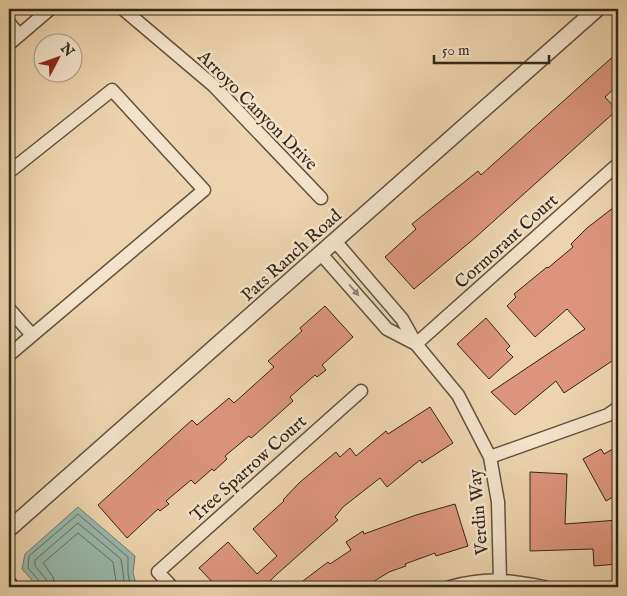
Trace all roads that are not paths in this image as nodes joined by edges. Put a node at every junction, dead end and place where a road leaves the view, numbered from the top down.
1 (50, 9) edge
2 (123, 9) edge
3 (597, 9) edge
4 (9, 23) edge
5 (19, 35) junction
6 (9, 44) edge
7 (618, 164) edge
8 (9, 172) edge
9 (321, 198) dead end
10 (335, 241) junction
11 (321, 254) junction
12 (9, 309) edge
13 (32, 335) junction
14 (416, 344) junction
15 (9, 354) edge
16 (362, 391) dead end
17 (618, 408) edge
18 (490, 457) junction
19 (9, 530) edge
20 (500, 579) junction
21 (9, 584) edge
22 (11, 587) edge
23 (172, 587) edge
24 (450, 587) edge
25 (544, 587) edge

1 - 5 street
2 - 9 street, Arroyo Canyon Drive
3 - 10 street, Pats Ranch Road
4 - 5 street
5 - 6 street
7 - 14 street, Cormorant Court
8 - 13 street
10 - 11 street, Pats Ranch Road
10 - 14 street, Verdin Way
11 -> 14 street, Verdin Way
11 - 19 street, Pats Ranch Road
12 - 13 street
13 - 15 street
14 - 18 street, Verdin Way
16 - 23 street, Tree Sparrow Court
17 - 18 street
18 - 20 street, Verdin Way
20 - 24 street
20 - 25 street
21 - 22 street

